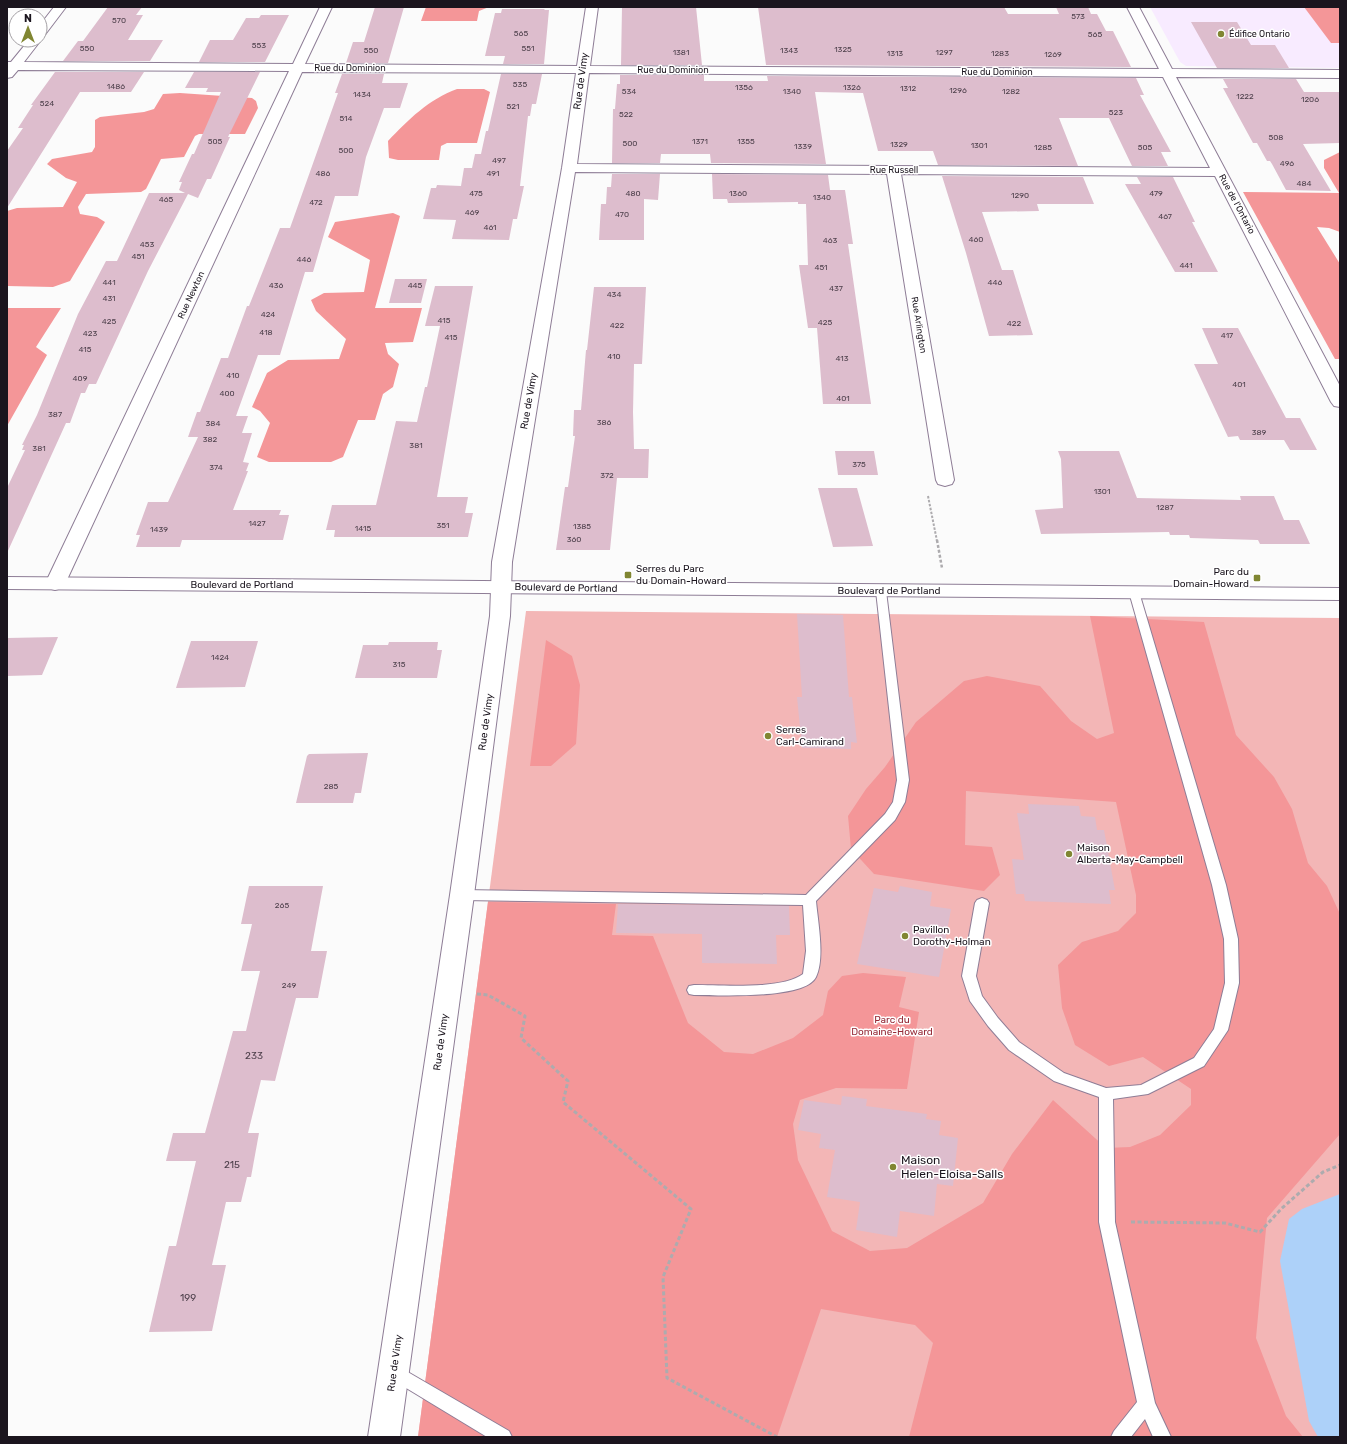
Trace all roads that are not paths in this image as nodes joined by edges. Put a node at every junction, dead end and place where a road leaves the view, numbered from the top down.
1 (60, 7) edge
2 (326, 7) edge
3 (592, 7) edge
4 (1133, 7) edge
5 (48, 23) edge
6 (28, 48) edge
7 (298, 68) junction
8 (10, 69) edge
9 (582, 70) junction
10 (1168, 73) junction
11 (1340, 74) edge
12 (568, 168) junction
13 (893, 170) junction
14 (1220, 172) junction
15 (1340, 402) edge
16 (945, 480) road end
17 (7, 583) edge
18 (55, 584) junction
19 (501, 587) junction
20 (881, 590) junction
21 (1134, 592) junction
22 (1340, 594) edge
23 (462, 895) junction
24 (809, 900) junction
25 (982, 903) dead end
26 (694, 990) dead end
27 (1106, 1094) junction
28 (394, 1372) junction
29 (1146, 1404) junction
30 (384, 1437) edge
31 (503, 1437) edge
32 (1120, 1437) edge
33 (1162, 1437) edge

1 - 5 street
2 - 7 street, Rue Newton
3 - 9 street, Rue de Vimy
4 - 10 street, Rue de l'Ontario
6 - 8 street
7 - 8 street, Rue du Dominion
7 - 9 street, Rue du Dominion
7 - 18 street, Rue Newton
9 - 10 street, Rue du Dominion
9 - 12 street, Rue de Vimy
10 - 11 street, Rue du Dominion
10 - 14 street, Rue de l'Ontario
12 - 13 street, Rue Russell
12 - 19 street, Rue de Vimy
13 - 14 street, Rue Russell
13 - 16 street, Rue Arlington
14 - 15 street, Rue de l'Ontario
17 - 18 street, Boulevard de Portland
18 - 19 street, Boulevard de Portland
19 - 20 street, Boulevard de Portland
19 - 23 street, Rue de Vimy
20 - 21 street, Boulevard de Portland
20 - 24 lane
21 - 22 street, Boulevard de Portland
21 - 27 lane
23 - 24 lane
23 - 28 street, Rue de Vimy
24 - 26 lane
25 - 27 lane
27 - 29 lane
28 - 30 street, Rue de Vimy
28 - 31 lane
29 - 32 lane
29 - 33 lane

